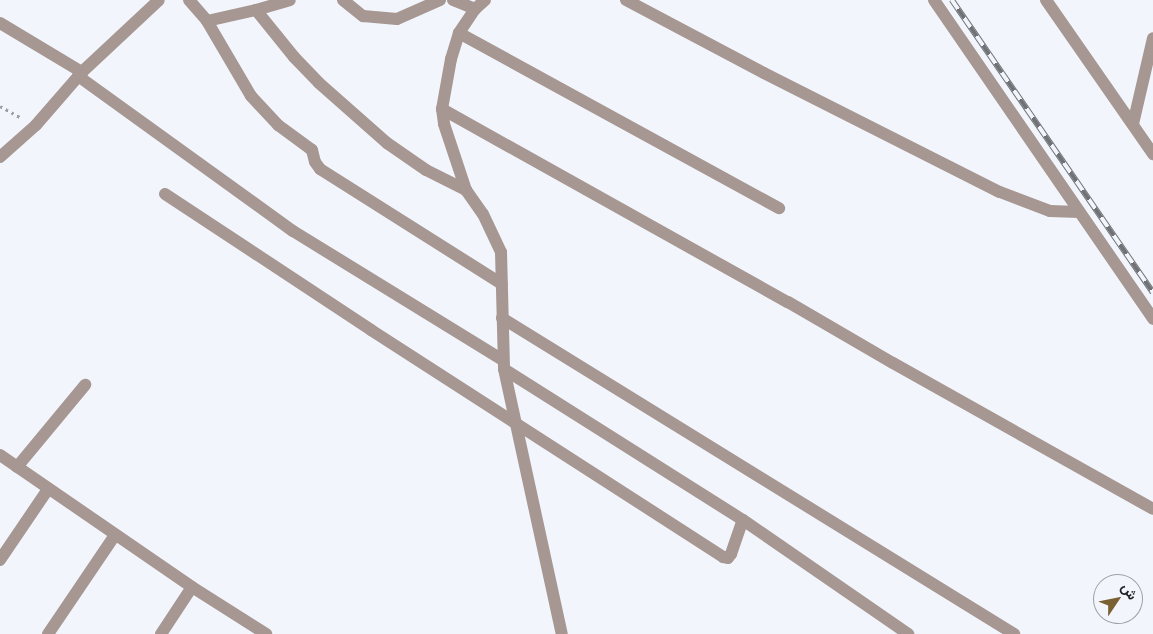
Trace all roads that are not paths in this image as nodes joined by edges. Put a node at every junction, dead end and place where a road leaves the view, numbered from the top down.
1 (159, 0) edge
2 (189, 0) edge
3 (290, 0) edge
4 (343, 0) edge
5 (440, 0) edge
6 (453, 0) edge
7 (486, 0) edge
8 (626, 0) edge
9 (934, 0) edge
10 (1046, 0) edge
11 (475, 9) junction
12 (256, 10) junction
13 (207, 21) junction
14 (0, 23) edge
15 (459, 33) junction
16 (1153, 38) edge
17 (80, 74) junction
18 (442, 109) junction
19 (1133, 124) junction
20 (1153, 154) edge
21 (0, 157) edge
22 (466, 190) junction
23 (165, 194) dead end
24 (779, 208) dead end
25 (1079, 212) junction
26 (502, 284) junction
27 (502, 318) junction
28 (1153, 319) edge
29 (504, 364) junction
30 (86, 385) dead end
31 (514, 421) junction
32 (1, 458) edge
33 (17, 466) junction
34 (48, 490) junction
35 (1153, 510) edge
36 (743, 520) junction
37 (115, 535) junction
38 (0, 560) edge
39 (192, 587) junction
40 (253, 630) edge
41 (48, 634) edge
42 (161, 634) edge
43 (266, 634) edge
44 (562, 634) edge
45 (908, 634) edge
46 (1014, 634) edge

1 - 17 street
2 - 13 street
3 - 12 street
4 - 5 street
6 - 11 street
7 - 11 street
8 - 25 street
9 - 25 street
10 - 19 street
11 - 15 street
12 - 13 street
12 - 22 street
13 - 26 street
14 - 17 street
15 - 18 street
15 - 24 street
16 - 19 street
17 - 21 street
17 - 29 street
18 - 22 street
18 - 35 street
19 - 20 street
22 - 26 street
23 - 31 street
25 - 28 street
26 - 27 street
27 - 29 street
27 - 46 street
29 - 31 street
29 - 36 street
30 - 33 street
31 - 36 street
31 - 44 street
32 - 33 street
33 - 34 street
34 - 37 street
34 - 38 street
36 - 45 street
37 - 39 street
37 - 41 street
39 - 40 street
39 - 42 street
40 - 43 street

